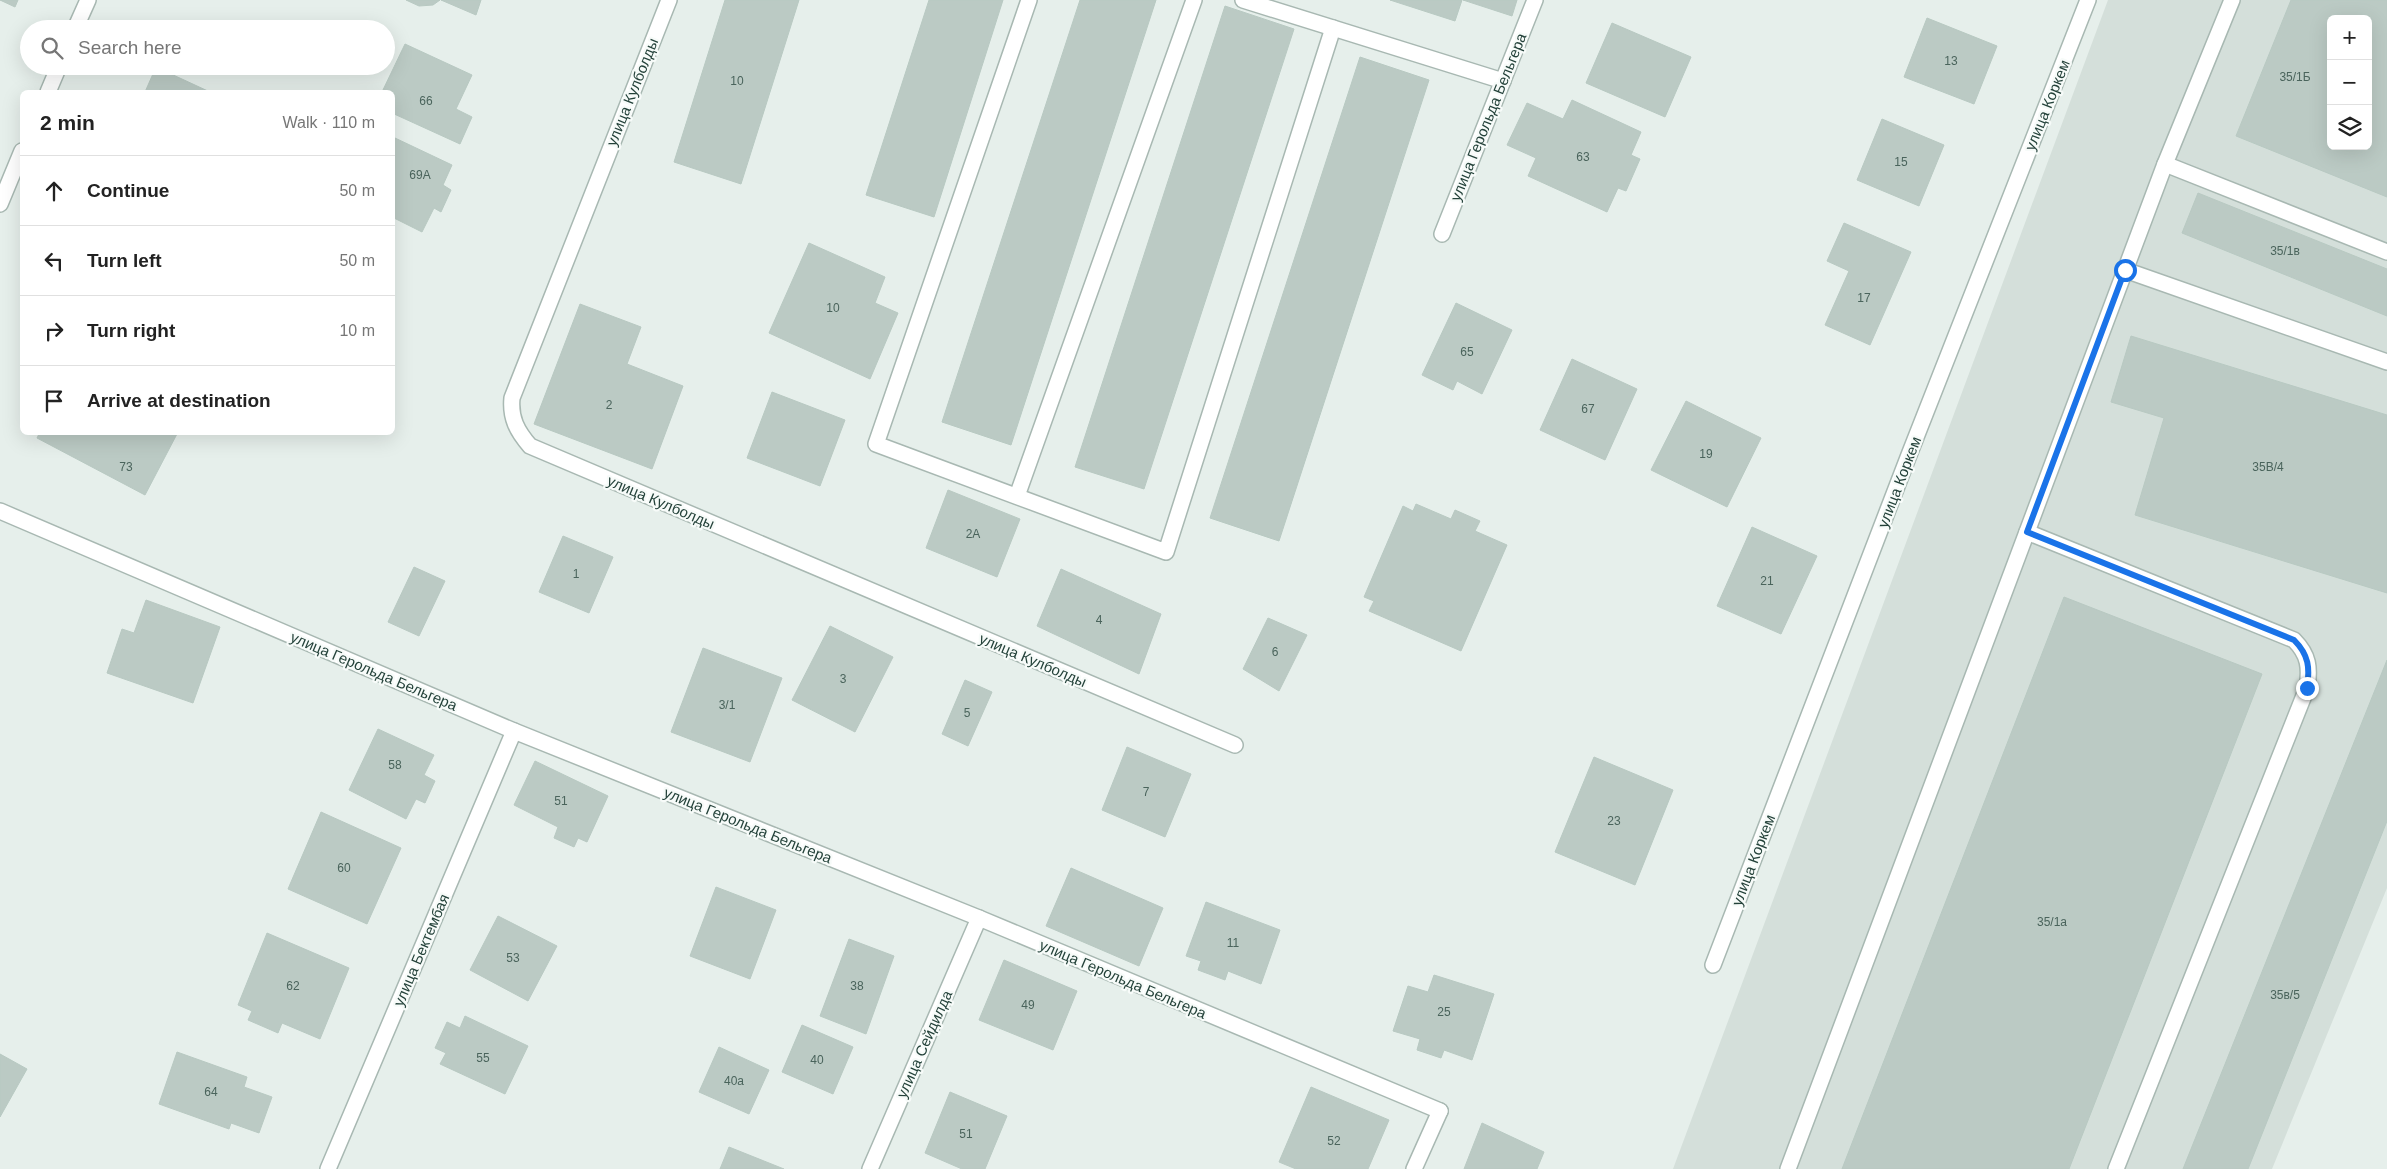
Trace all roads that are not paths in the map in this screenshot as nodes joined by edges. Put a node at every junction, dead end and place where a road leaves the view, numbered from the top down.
1 (88, 0) edge
2 (669, 0) edge
3 (1029, 0) edge
4 (1194, 0) edge
5 (1243, 0) edge
6 (1535, 0) edge
7 (2088, 0) edge
8 (2232, 0) edge
9 (79, 20) edge
10 (1333, 28) junction
11 (55, 75) edge
12 (1503, 82) junction
13 (49, 90) edge
14 (20, 156) edge
15 (2165, 164) junction
16 (0, 204) edge
17 (1442, 234) dead end
18 (2387, 252) edge
19 (2125, 270) junction
20 (2387, 362) edge
21 (1017, 496) junction
22 (0, 510) edge
23 (2027, 532) junction
24 (514, 731) junction
25 (1235, 746) dead end
26 (979, 918) junction
27 (1713, 965) dead end
28 (328, 1169) edge
29 (870, 1169) edge
30 (1414, 1169) edge
31 (1788, 1169) edge
32 (2116, 1169) edge

1 - 9 street
2 - 25 street, улица Кулболды
3 - 21 street
4 - 21 street
5 - 10 street
6 - 12 street, улица Герольда Бельгера
7 - 27 street, улица Коркем
8 - 15 street
10 - 12 street
10 - 21 street
11 - 13 street
12 - 17 street, улица Герольда Бельгера
14 - 16 street
15 - 18 street
15 - 19 street
19 - 20 street
19 - 23 street
22 - 24 street, улица Герольда Бельгера
23 - 31 street
23 - 32 street
24 - 26 street, улица Герольда Бельгера
24 - 28 street, улица Бектембая
26 - 29 street, улица Сейдилда
26 - 30 street, улица Герольда Бельгера

